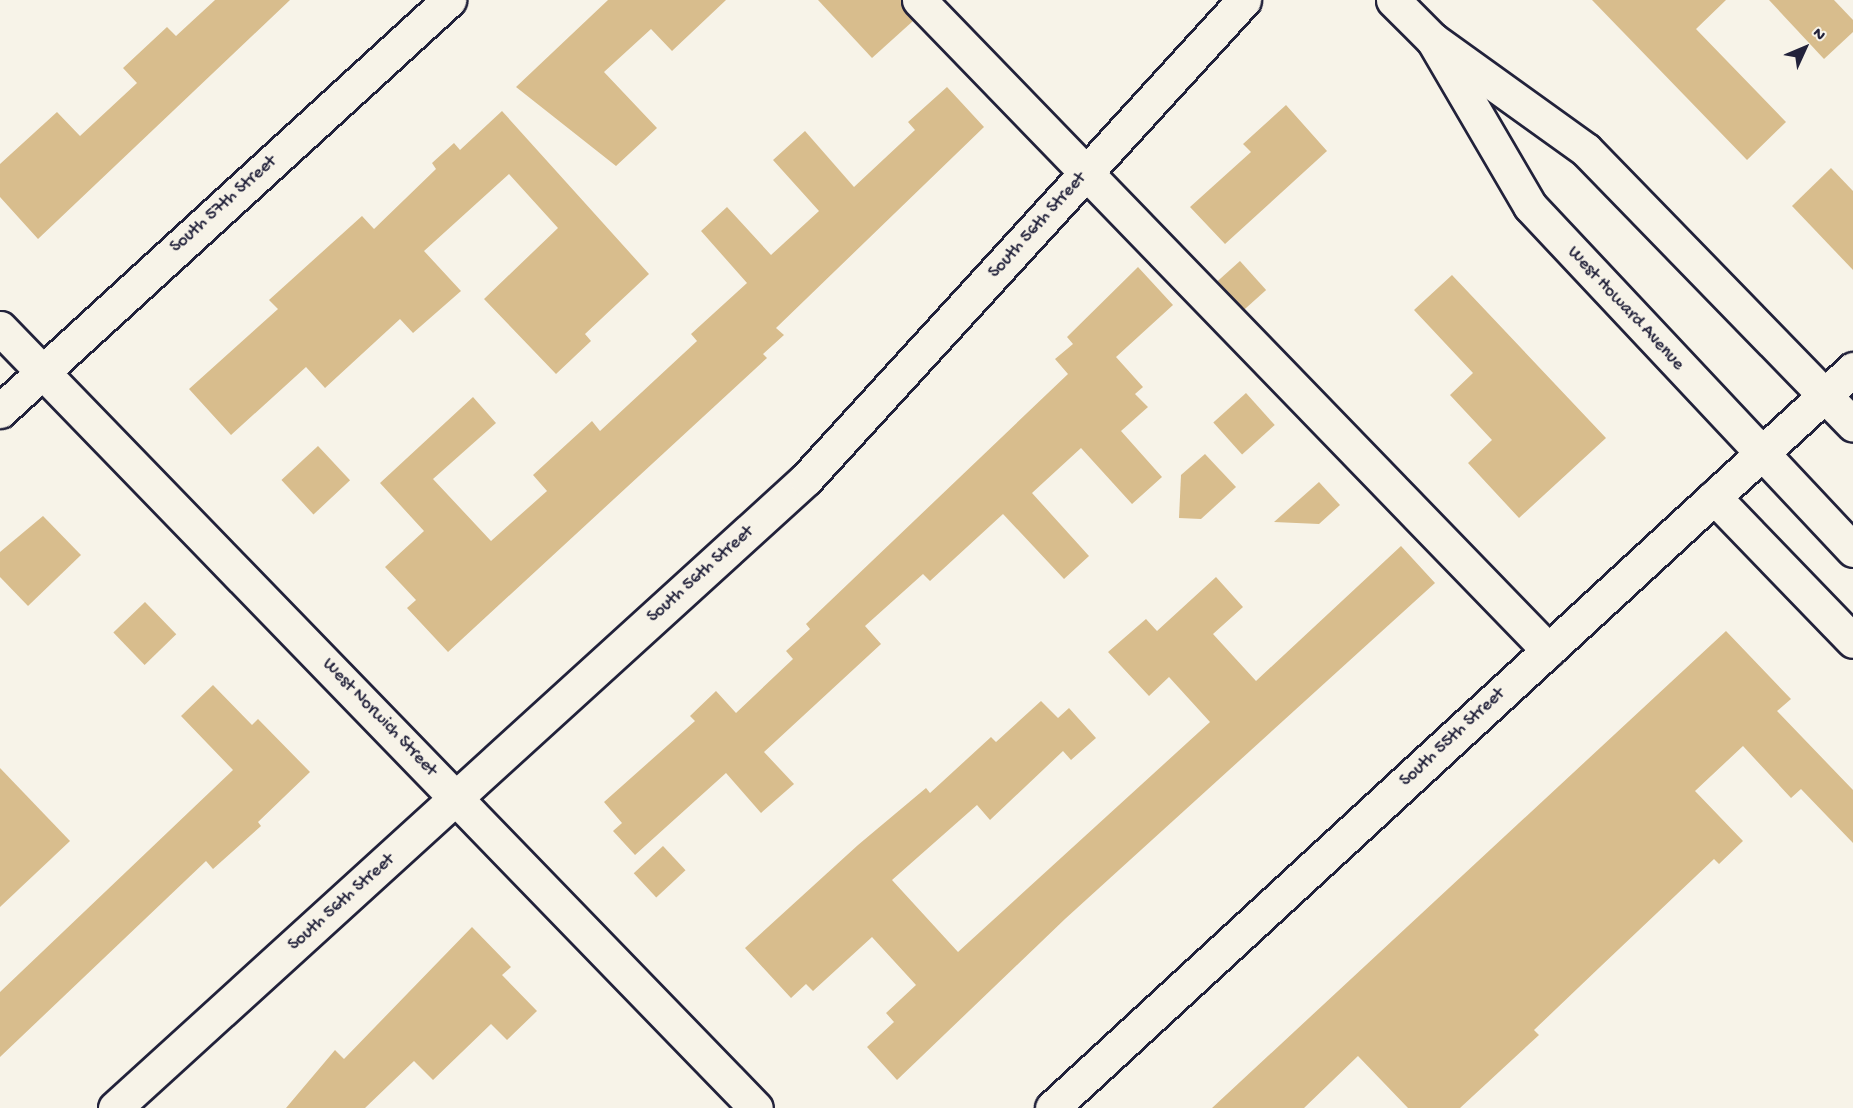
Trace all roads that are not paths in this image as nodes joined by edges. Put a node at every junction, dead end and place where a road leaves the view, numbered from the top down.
1 (449, 0) edge
2 (919, 0) edge
3 (1244, 0) edge
4 (1393, 0) edge
5 (1433, 40) junction
6 (1086, 174) junction
7 (0, 328) edge
8 (1853, 369) edge
9 (42, 372) junction
10 (1824, 396) junction
11 (0, 411) edge
12 (1853, 425) edge
13 (1760, 454) junction
14 (1714, 497) junction
15 (1853, 550) edge
16 (1853, 640) edge
17 (1548, 650) junction
18 (457, 798) junction
19 (114, 1108) edge
20 (756, 1108) edge
21 (1052, 1108) edge

1 - 9 street, South 57th Street
2 - 6 street
3 - 6 street, South 56th Street
4 - 5 street, West Howard Avenue
5 - 10 street, West Howard Avenue
5 - 13 street, West Howard Avenue
6 - 17 street
6 - 18 street, South 56th Street
7 - 9 street, West Norwich Street
8 - 10 street, South 55th Street
9 - 11 street, South 57th Street
9 - 18 street, West Norwich Street
10 - 12 street, West Howard Avenue
10 - 13 street, South 55th Street
13 - 14 street, South 55th Street
13 - 15 street, West Howard Avenue
14 - 16 street
14 - 17 street, South 55th Street
17 - 21 street, South 55th Street
18 - 19 street, South 56th Street
18 - 20 street, West Norwich Street

